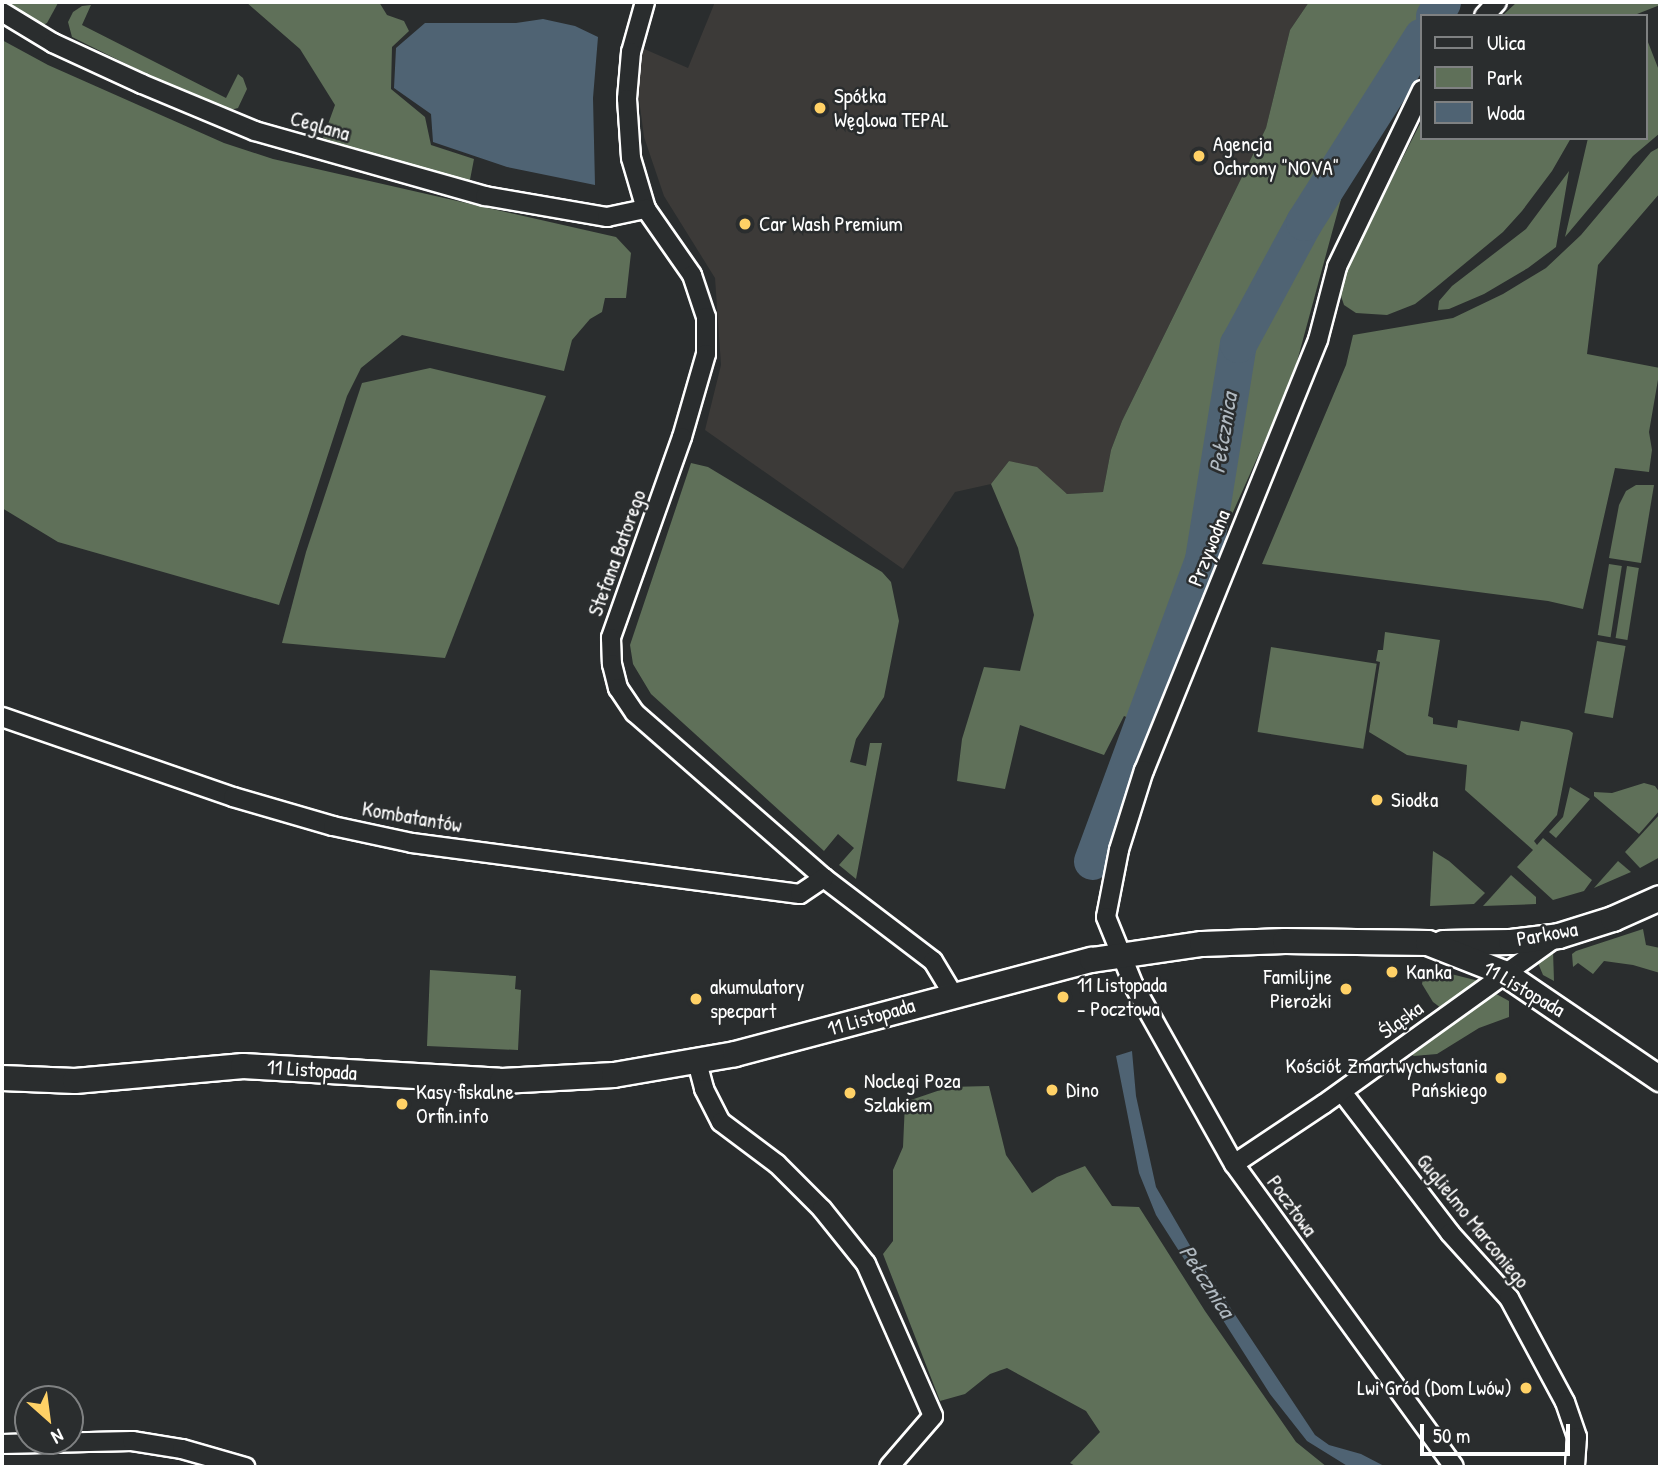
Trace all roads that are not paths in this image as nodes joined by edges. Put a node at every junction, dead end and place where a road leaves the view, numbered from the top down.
1 (645, 2) edge
2 (2, 12) edge
3 (1420, 94) edge
4 (646, 209) junction
5 (2, 717) edge
6 (824, 878) junction
7 (1660, 898) edge
8 (1559, 936) junction
9 (1428, 943) junction
10 (1119, 955) junction
11 (1504, 972) junction
12 (953, 994) junction
13 (697, 1062) junction
14 (2, 1078) edge
15 (1660, 1079) edge
16 (1342, 1092) junction
17 (1234, 1164) junction
18 (2, 1444) edge
19 (246, 1467) edge
20 (889, 1467) edge
21 (1454, 1467) edge
22 (1575, 1467) edge

1 - 4 street, Stefana Batorego
2 - 4 street, Ceglana
3 - 10 street, Przywodna
4 - 6 street, Stefana Batorego
5 - 6 street, Kombatantów
6 - 12 street, Stefana Batorego
7 - 8 main road, Parkowa
8 - 9 main road, Parkowa
8 - 11 street, Śląska
9 - 10 main road, 11 Listopada
9 - 11 main road, 11 Listopada
10 - 12 main road, 11 Listopada
10 - 17 street, Pocztowa
11 - 15 main road, 11 Listopada
11 - 16 street, Śląska
12 - 13 main road, 11 Listopada
13 - 14 main road, 11 Listopada
13 - 20 street
16 - 17 street, Śląska
16 - 22 street, Guglielmo Marconiego
17 - 21 street, Pocztowa
18 - 19 street

